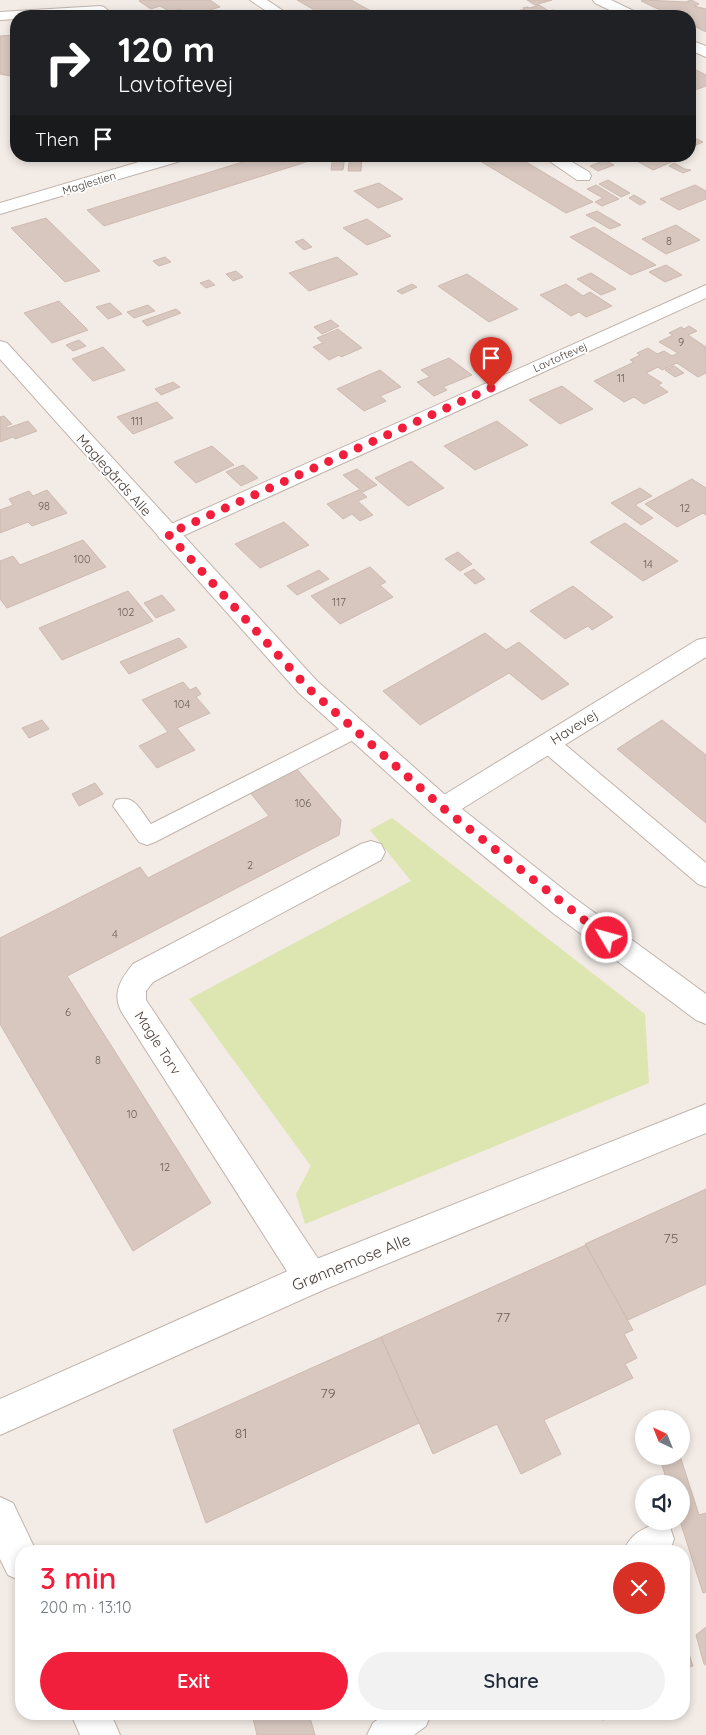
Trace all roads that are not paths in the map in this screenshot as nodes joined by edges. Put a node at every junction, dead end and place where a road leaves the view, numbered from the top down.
1 (257, 0) edge
2 (600, 0) edge
3 (274, 10) edge
4 (617, 10) edge
5 (158, 162) edge
6 (560, 162) edge
7 (583, 176) dead end
8 (0, 209) edge
9 (706, 291) edge
10 (0, 347) edge
11 (168, 534) junction
12 (706, 646) edge
13 (355, 729) junction
14 (548, 743) junction
15 (124, 806) dead end
16 (443, 808) junction
17 (371, 852) dead end
18 (706, 877) edge
19 (706, 1011) edge
20 (706, 1118) edge
21 (311, 1278) junction
22 (0, 1417) edge
23 (0, 1516) edge
24 (15, 1549) edge
25 (93, 1720) edge
26 (406, 1720) edge
27 (100, 1735) edge
28 (385, 1735) edge

1 - 3 street
2 - 4 street
5 - 8 street, Maglestien
6 - 7 street
9 - 11 street, Lavtoftevej
10 - 11 street, Maglegårds Alle
11 - 13 street, Maglegårds Alle
12 - 14 street, Havevej
13 - 15 lane
13 - 16 street, Maglegårds Alle
14 - 16 street, Havevej
14 - 18 lane
16 - 19 street, Maglegårds Alle
17 - 21 street, Magle Torv
20 - 21 street, Grønnemose Alle
21 - 22 street, Grønnemose Alle
23 - 24 street
25 - 27 street
26 - 28 lane

